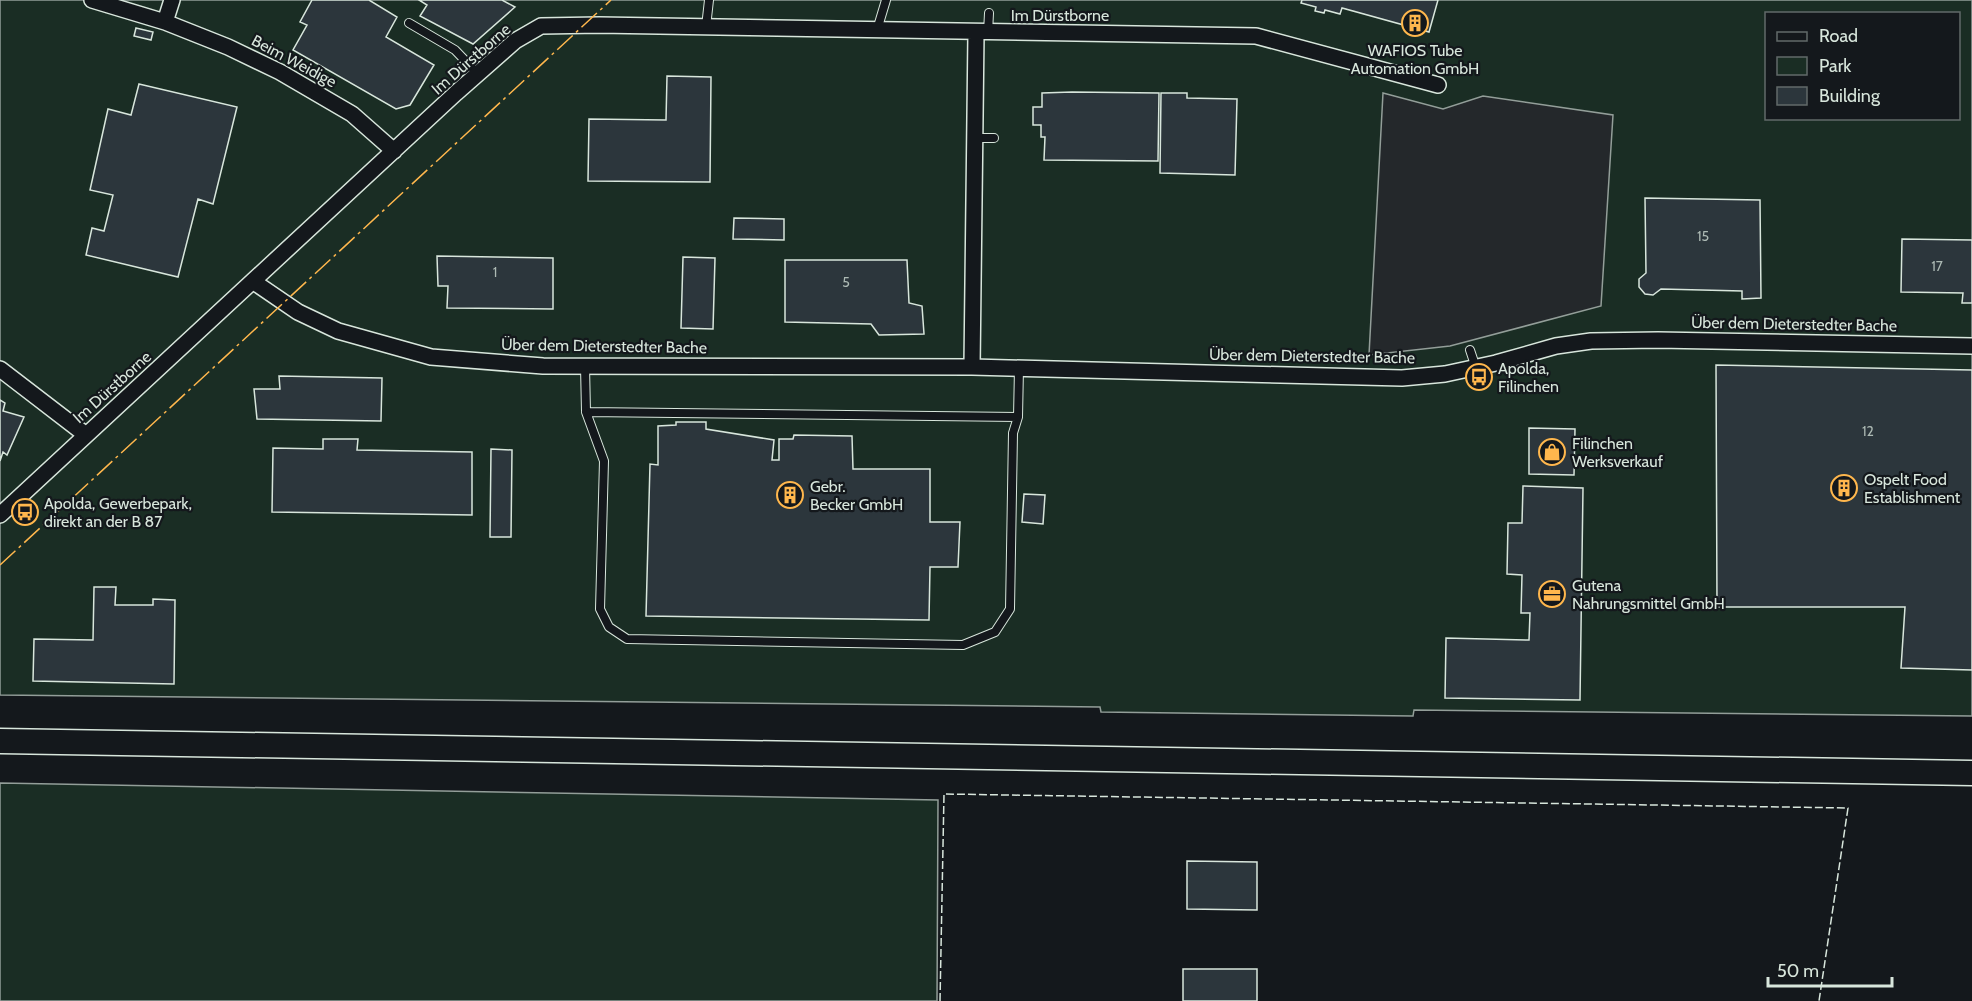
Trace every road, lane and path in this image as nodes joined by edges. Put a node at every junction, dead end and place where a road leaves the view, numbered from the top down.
1 (92, 0) edge
2 (172, 0) edge
3 (709, 0) edge
4 (886, 0) edge
5 (989, 13) dead end
6 (165, 22) junction
7 (409, 22) dead end
8 (706, 27) junction
9 (877, 30) junction
10 (982, 33) junction
11 (478, 74) junction
12 (1438, 85) dead end
13 (975, 138) junction
14 (994, 138) dead end
15 (394, 151) junction
16 (254, 282) junction
17 (1972, 346) edge
18 (1470, 350) dead end
19 (585, 366) junction
20 (972, 367) junction
21 (1019, 368) junction
22 (1476, 368) junction
23 (0, 369) edge
24 (586, 412) junction
25 (1018, 417) junction
26 (86, 435) junction
27 (0, 515) edge
28 (0, 741) edge
29 (1972, 773) edge

1 - 6 street, Beim Weidige
2 - 6 street
3 - 8 lane
4 - 9 lane
5 - 10 lane
6 - 15 street, Beim Weidige
7 - 11 lane
8 - 9 street, Im Dürstborne
8 - 11 street, Im Dürstborne
9 - 10 street, Im Dürstborne
10 - 12 street, Im Dürstborne
10 - 13 street
11 - 15 street, Im Dürstborne
13 - 14 lane
13 - 20 street
15 - 16 street, Im Dürstborne
16 - 19 street, Über dem Dieterstedter Bache
16 - 26 street, Im Dürstborne
17 - 22 street, Über dem Dieterstedter Bache
18 - 22 lane
19 - 20 street, Über dem Dieterstedter Bache
19 - 24 lane
20 - 21 street, Über dem Dieterstedter Bache
21 - 22 street, Über dem Dieterstedter Bache
21 - 25 lane
23 - 26 street
24 - 25 lane
24 - 25 lane
26 - 27 street, Im Dürstborne
28 - 29 main road

